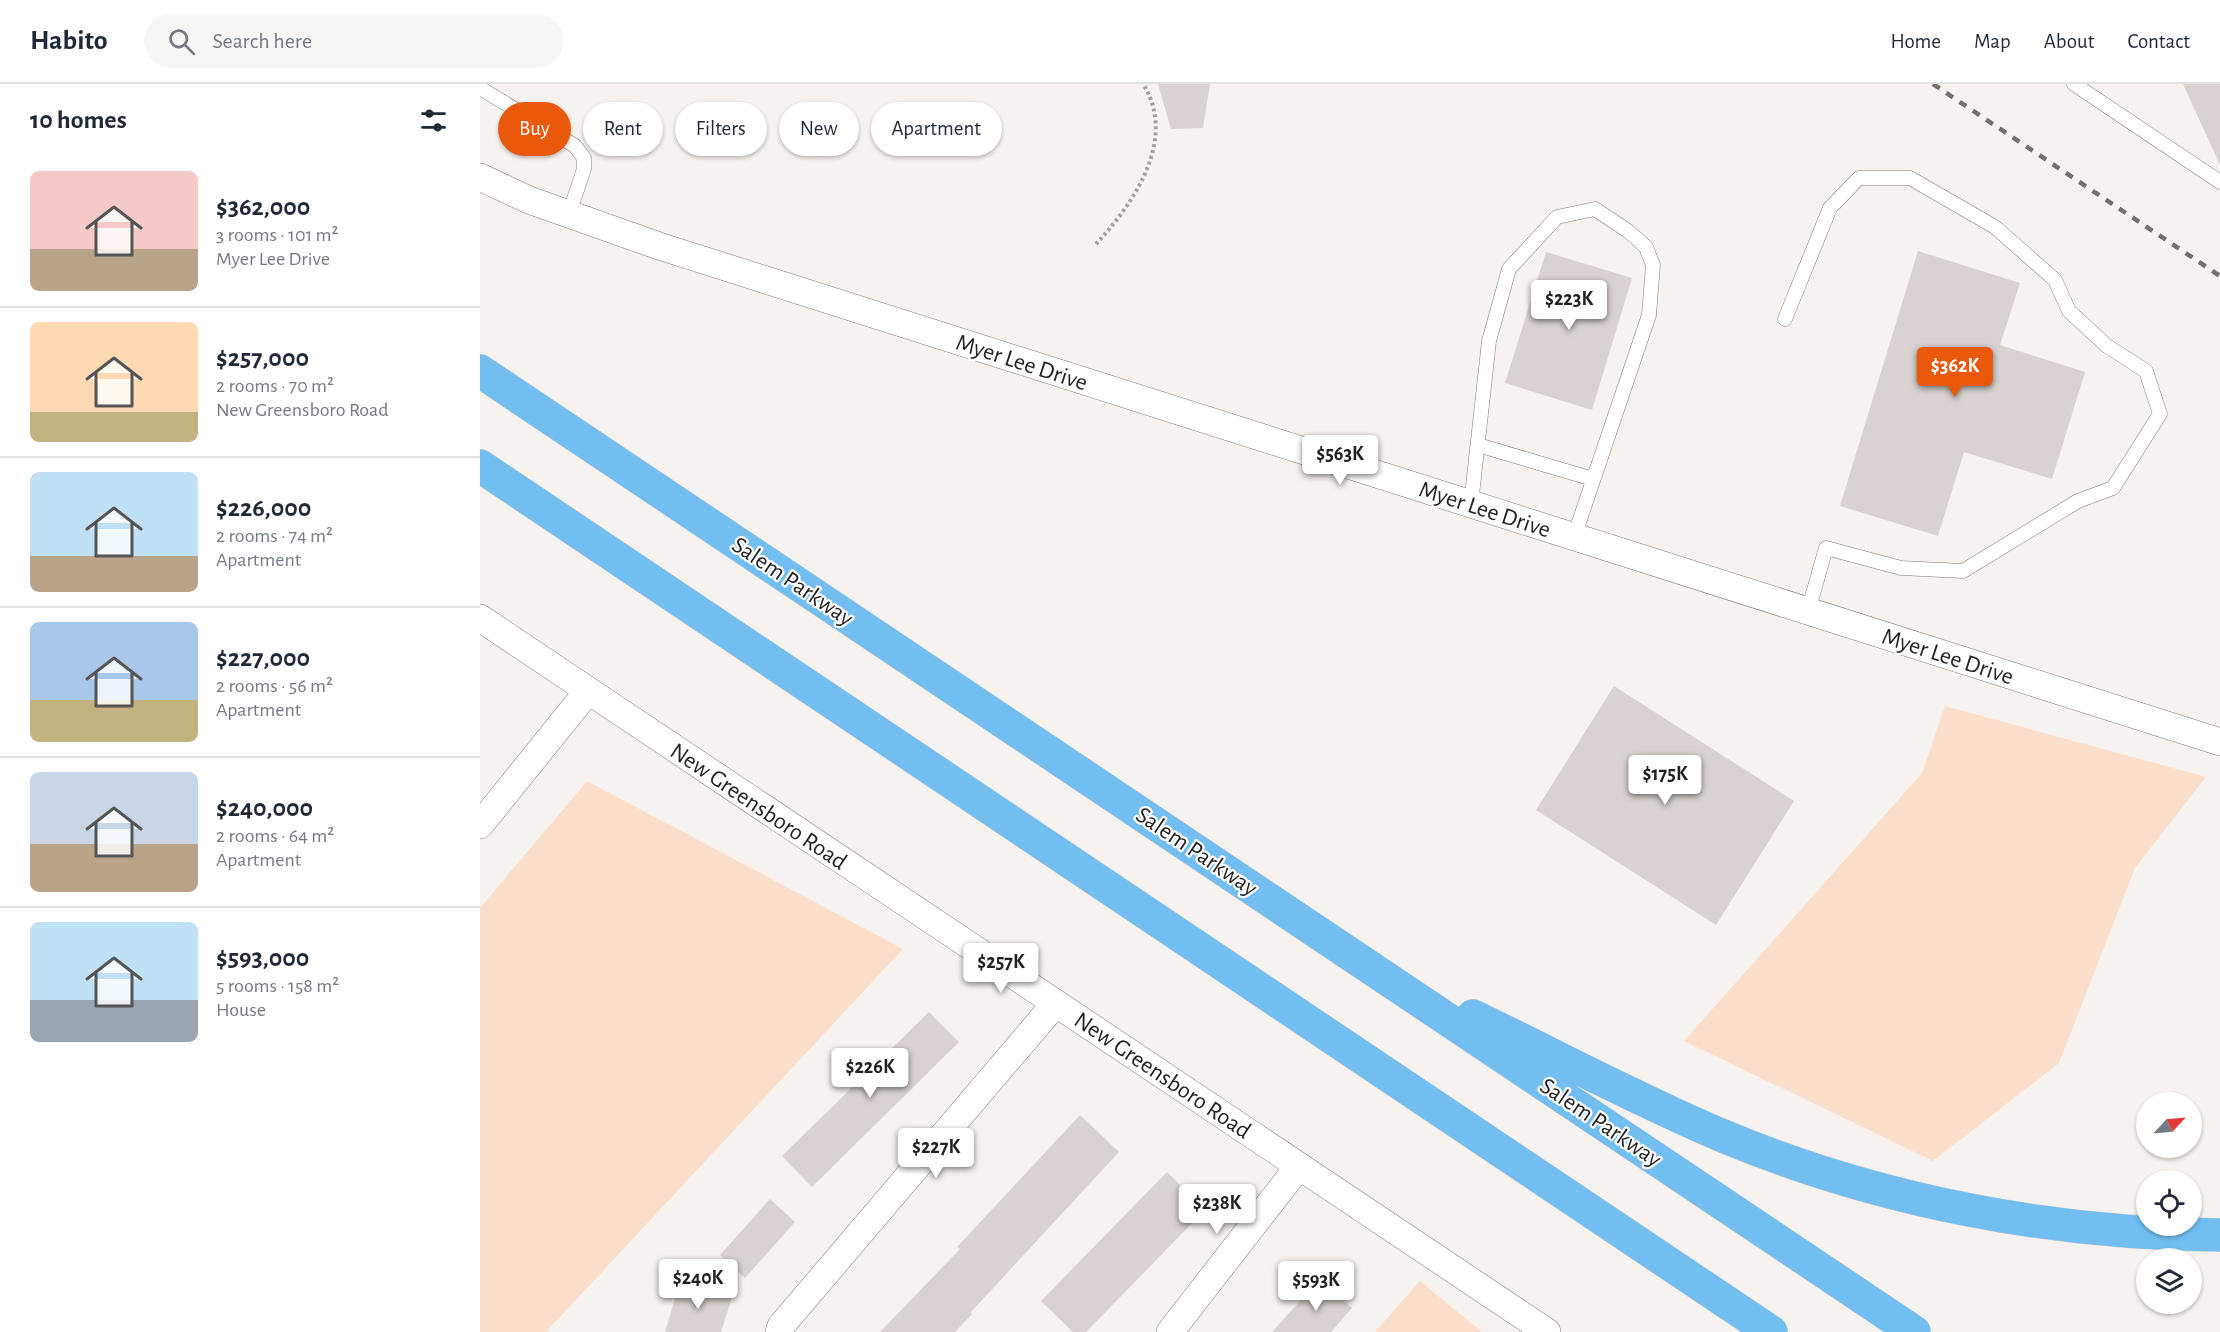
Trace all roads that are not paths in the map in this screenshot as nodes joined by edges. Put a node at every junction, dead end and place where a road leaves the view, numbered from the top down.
1 (2074, 84) edge
2 (480, 88) edge
3 (480, 177) edge
4 (2220, 182) edge
5 (569, 214) junction
6 (1785, 319) dead end
7 (480, 371) edge
8 (1478, 445) junction
9 (480, 466) edge
10 (1593, 479) junction
11 (1471, 504) junction
12 (1574, 537) junction
13 (1808, 611) junction
14 (480, 618) edge
15 (588, 691) junction
16 (2220, 742) edge
17 (480, 825) edge
18 (1357, 959) junction
19 (1055, 1004) junction
20 (1299, 1166) junction
21 (2220, 1235) edge
22 (779, 1332) edge
23 (1170, 1332) edge
24 (1547, 1332) edge
25 (1771, 1332) edge
26 (1914, 1332) edge

1 - 4 lane
2 - 5 lane
3 - 5 street, Myer Lee Drive
5 - 11 street, Myer Lee Drive
6 - 13 lane
7 - 18 highway, Salem Parkway
8 - 10 lane
8 - 10 lane
8 - 11 lane
9 - 25 highway
10 - 12 lane
11 - 12 street, Myer Lee Drive
12 - 13 street, Myer Lee Drive
13 - 16 street, Myer Lee Drive
14 - 15 street, New Greensboro Road
15 - 17 street
15 - 19 street, New Greensboro Road
18 - 21 highway
18 - 26 highway, Salem Parkway
19 - 20 street, New Greensboro Road
19 - 22 street
20 - 23 street
20 - 24 street, New Greensboro Road

